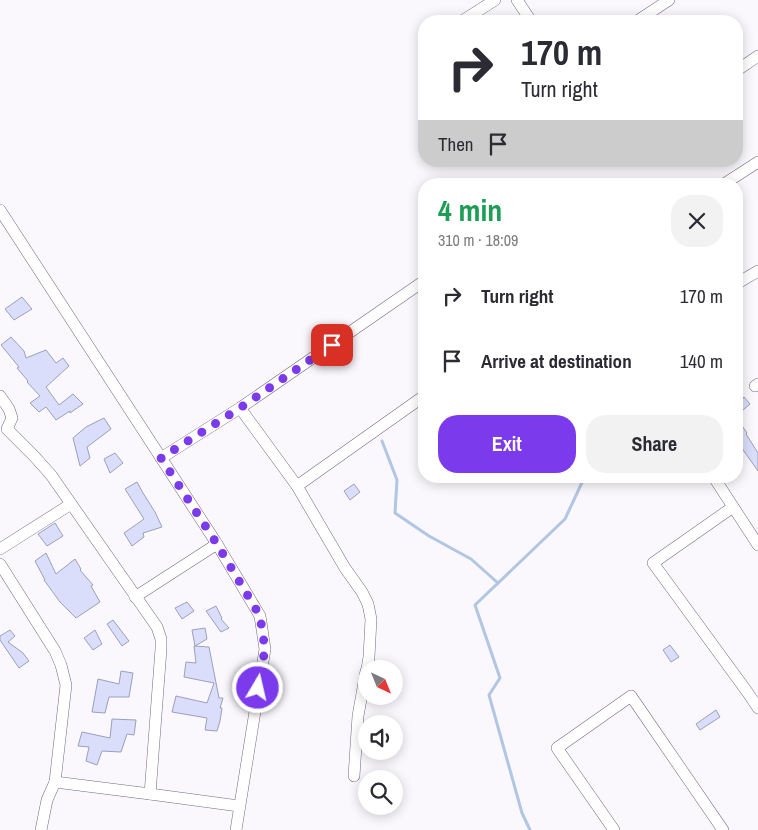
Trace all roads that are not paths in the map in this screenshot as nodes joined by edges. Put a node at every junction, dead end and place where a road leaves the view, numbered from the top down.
1 (495, 0) edge
2 (517, 0) edge
3 (669, 0) edge
4 (471, 15) edge
5 (527, 15) edge
6 (646, 15) edge
7 (758, 56) edge
8 (743, 66) edge
9 (758, 162) edge
10 (733, 178) edge
11 (0, 210) edge
12 (758, 271) edge
13 (743, 280) edge
14 (418, 285) edge
15 (0, 396) edge
16 (418, 400) edge
17 (240, 408) junction
18 (4, 432) edge
19 (161, 458) junction
20 (718, 483) edge
21 (296, 486) junction
22 (71, 504) junction
23 (733, 507) junction
24 (217, 544) junction
25 (758, 545) edge
26 (0, 548) edge
27 (0, 564) edge
28 (135, 597) junction
29 (368, 660) edge
30 (360, 705) edge
31 (758, 708) edge
32 (354, 776) dead end
33 (55, 782) junction
34 (150, 794) junction
35 (239, 806) junction
36 (41, 830) edge
37 (236, 830) edge
38 (614, 830) edge
39 (722, 830) edge

1 - 4 street
2 - 5 street
3 - 6 street
7 - 8 street
9 - 10 street
11 - 19 street
12 - 13 street
14 - 17 street
15 - 18 street
16 - 21 street
17 - 19 street
17 - 21 street
18 - 22 street
19 - 24 street
20 - 23 street
21 - 29 street
22 - 26 street
22 - 28 street
23 - 25 street
23 - 31 street
24 - 28 street
24 - 35 street
27 - 33 street
28 - 34 street
30 - 32 street
33 - 34 street
33 - 36 street
34 - 35 street
35 - 37 street
38 - 39 street

